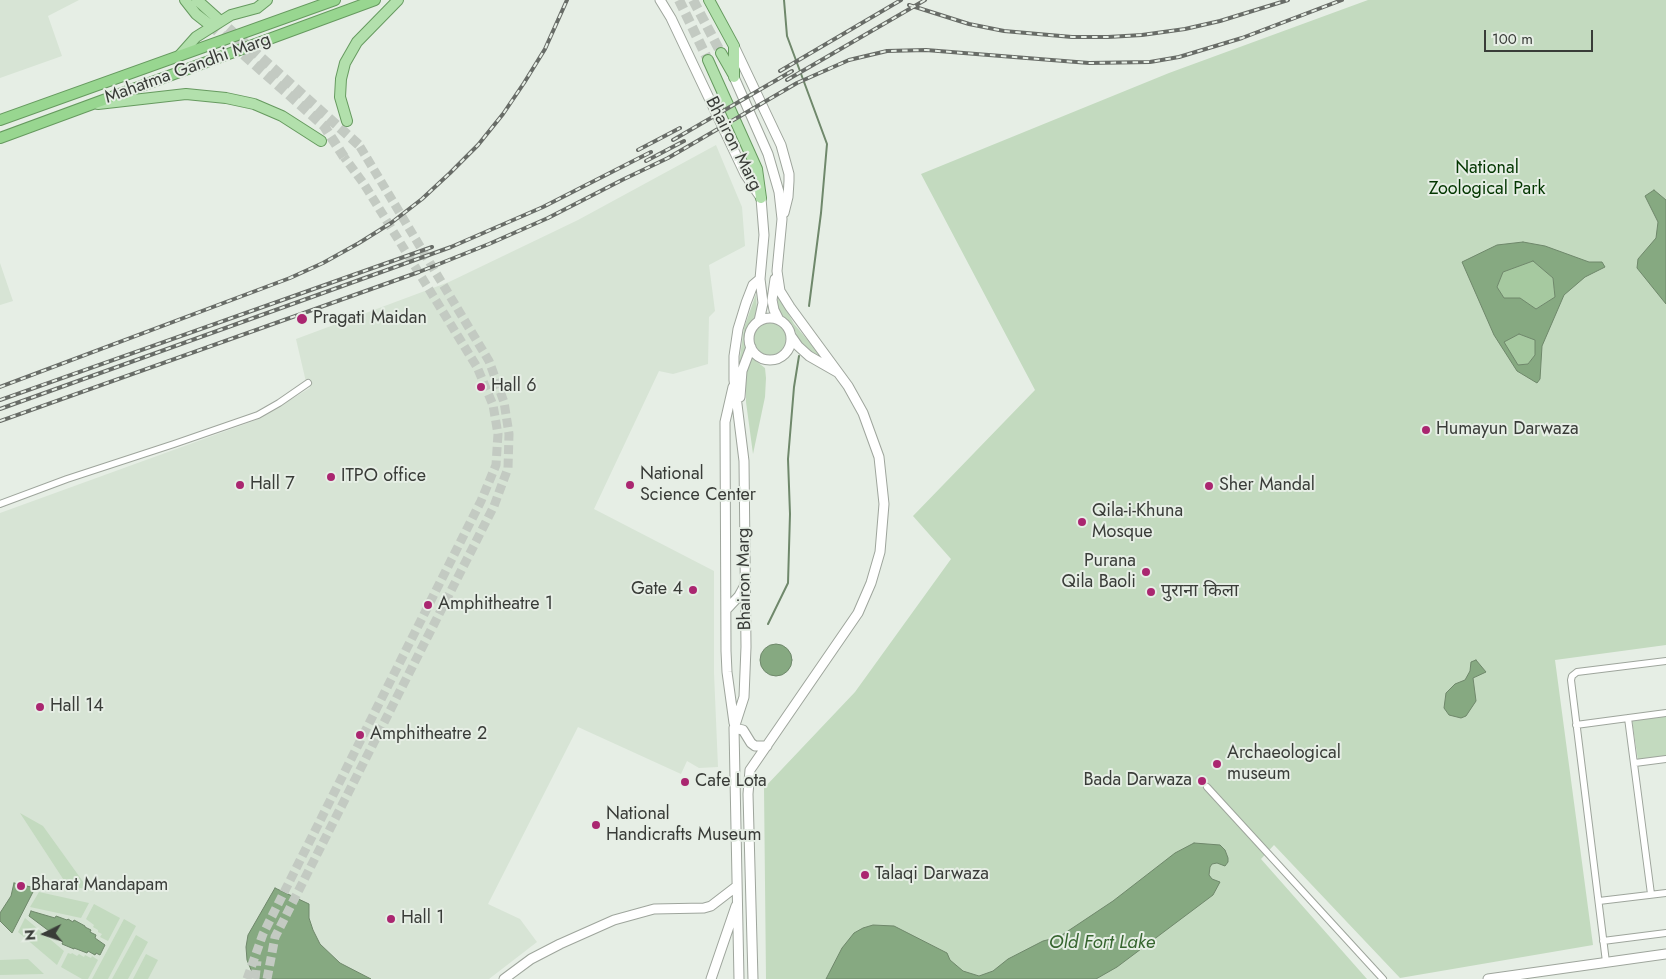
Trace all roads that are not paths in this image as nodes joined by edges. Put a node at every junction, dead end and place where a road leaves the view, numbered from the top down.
1 (185, 0) edge
2 (197, 0) edge
3 (267, 0) edge
4 (335, 0) edge
5 (375, 0) edge
6 (398, 0) edge
7 (660, 0) edge
8 (708, 0) edge
9 (734, 46) junction
10 (721, 53) tunnel mouth
11 (180, 55) junction
12 (708, 60) tunnel mouth
13 (734, 77) junction
14 (92, 105) junction
15 (0, 120) edge
16 (347, 121) dead end
17 (0, 138) edge
18 (321, 141) dead end
19 (761, 198) junction
20 (782, 219) junction
21 (777, 271) junction
22 (760, 275) junction
23 (779, 320) junction
24 (759, 321) junction
25 (790, 334) junction
26 (751, 348) junction
27 (840, 373) junction
28 (734, 380) junction
29 (308, 384) dead end
30 (739, 420) junction
31 (0, 504) edge
32 (745, 585) junction
33 (726, 610) junction
34 (1666, 661) edge
35 (1666, 713) edge
36 (1628, 718) junction
37 (1576, 725) junction
38 (734, 727) junction
39 (767, 746) junction
40 (1666, 759) edge
41 (1635, 763) junction
42 (750, 770) junction
43 (736, 772) junction
44 (1207, 788) tunnel mouth
45 (738, 886) junction
46 (1666, 893) edge
47 (1651, 894) junction
48 (738, 900) junction
49 (1598, 901) junction
50 (1666, 933) edge
51 (1603, 941) junction
52 (1666, 954) edge
53 (1606, 962) junction
54 (504, 979) edge
55 (711, 979) edge
56 (739, 979) edge
57 (753, 979) edge
58 (1383, 979) edge
59 (1488, 979) edge

1 - 2 main road
3 - 11 main road
4 - 11 highway, Mahatma Gandhi Marg
5 - 14 highway, Mahatma Gandhi Marg
6 - 16 main road
7 - 19 main road, Bhairon Marg
8 - 9 main road
9 - 13 main road
9 - 20 main road
10 - 13 main road
11 - 15 highway, Mahatma Gandhi Marg
12 - 19 main road
13 - 20 main road, Bhairon Marg
14 - 17 highway, Mahatma Gandhi Marg
14 - 18 main road
19 - 22 main road, Bhairon Marg
20 - 21 main road, Bhairon Marg
21 - 22 main road
21 - 23 main road
21 - 27 main road, Bhairon Marg
22 - 24 main road
22 - 28 main road, Bhairon Marg
23 - 24 main road
23 - 25 main road
24 - 26 main road
25 - 26 main road
25 - 27 main road
26 - 30 main road
27 - 39 main road, Bhairon Marg
28 - 30 main road, Bhairon Marg
28 - 33 main road
29 - 31 street
30 - 32 main road, Bhairon Marg
32 - 33 main road
32 - 38 main road, Bhairon Marg
33 - 38 main road
34 - 37 street
35 - 36 street
36 - 37 street
36 - 41 street
37 - 49 street
38 - 39 main road
38 - 43 main road, Bhairon Marg
39 - 42 main road, Bhairon Marg
40 - 41 street
41 - 47 street
42 - 43 main road
42 - 57 main road
43 - 45 main road, Bhairon Marg
44 - 58 street
45 - 48 main road, Bhairon Marg
45 - 54 main road
46 - 47 street
47 - 49 street
48 - 55 main road
48 - 56 main road, Bhairon Marg
49 - 51 street
50 - 51 street
51 - 53 street
52 - 53 main road
53 - 59 main road

